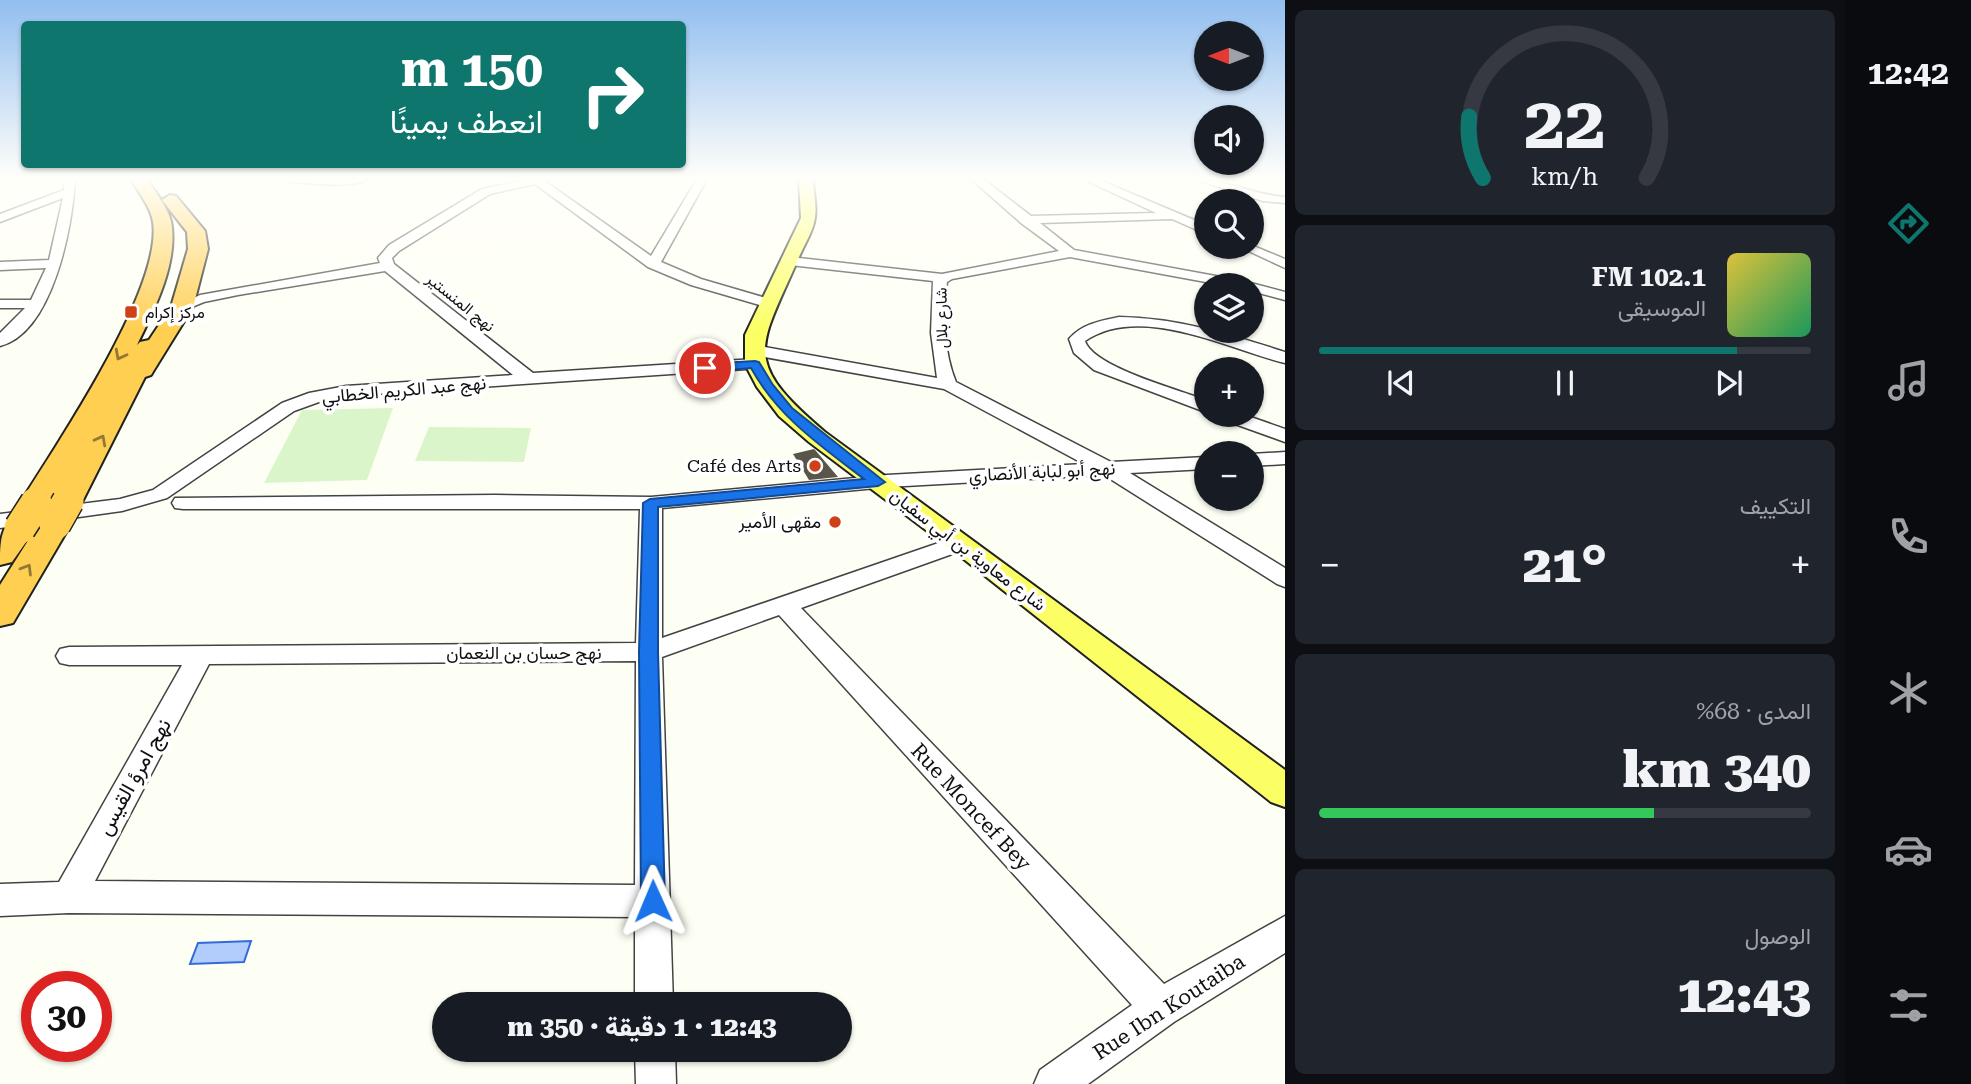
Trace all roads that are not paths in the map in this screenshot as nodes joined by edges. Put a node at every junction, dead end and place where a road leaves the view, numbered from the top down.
1 (62, 230) edge
2 (161, 230) edge
3 (180, 230) edge
4 (196, 230) edge
5 (424, 230) edge
6 (607, 230) edge
7 (673, 230) edge
8 (803, 230) edge
9 (1038, 230) edge
10 (1070, 253) junction
11 (1264, 255) edge
12 (790, 261) junction
13 (55, 264) junction
14 (653, 264) junction
15 (1285, 264) edge
16 (388, 265) junction
17 (0, 266) edge
18 (1194, 276) edge
19 (942, 278) junction
20 (189, 283) junction
21 (1264, 290) edge
22 (238, 291) junction
23 (1285, 296) edge
24 (768, 303) junction
25 (0, 304) edge
26 (36, 304) junction
27 (182, 307) junction
28 (0, 341) edge
29 (754, 357) junction
30 (1285, 358) edge
31 (530, 380) junction
32 (949, 385) junction
33 (125, 395) junction
34 (1194, 401) edge
35 (1261, 427) edge
36 (1285, 436) edge
37 (1285, 458) edge
38 (1264, 459) edge
39 (1194, 464) edge
40 (1109, 469) junction
41 (878, 482) junction
42 (183, 503) dead end
43 (650, 503) junction
44 (36, 516) edge
45 (961, 542) junction
46 (0, 555) edge
47 (1285, 579) edge
48 (783, 604) junction
49 (0, 614) edge
50 (649, 652) junction
51 (69, 656) dead end
52 (200, 656) junction
53 (1285, 791) edge
54 (69, 897) junction
55 (0, 900) edge
56 (653, 901) junction
57 (1285, 933) edge
58 (654, 992) edge
59 (1160, 1008) junction
60 (655, 1062) edge
61 (656, 1084) edge
62 (1054, 1084) edge

1 - 13 street
2 -> 44 highway
3 - 33 highway
4 - 20 highway
5 - 16 street
6 - 14 street
7 - 14 street
8 - 12 main road
9 - 10 street
10 - 18 street
10 - 19 street, شارع بلال
11 - 15 street
12 - 19 street
12 - 24 main road
13 - 17 street
13 - 26 street
14 - 24 street
16 - 22 street
16 - 31 street, نهج المنستير
19 - 32 street, شارع بلال
20 - 22 street
20 - 27 highway
21 - 23 street
22 - 27 street
24 - 29 main road
25 - 26 street
26 - 28 street
27 - 33 highway
29 - 31 street, نهج عبد الكريم الخطابي
29 - 32 street
29 - 41 main road, شارع معاوية بن أبي سفيان
30 - 34 street
31 - 44 street, نهج عبد الكريم الخطابي
32 - 40 street
44 -> 33 highway
35 - 36 street
37 - 38 street
39 - 40 street, نهج أبو لبابة الأنصاري
40 - 41 street, نهج أبو لبابة الأنصاري
40 - 47 street
41 - 43 street, نهج أبو لبابة الأنصاري
41 - 45 main road, شارع معاوية بن أبي سفيان
42 - 43 street, نهج أبو لبابة الأنصاري
43 - 50 street
44 - 46 highway
49 -> 44 highway
45 - 48 street, نهج حسان بن النعمان
45 - 53 main road, شارع معاوية بن أبي سفيان
48 - 50 street, نهج حسان بن النعمان
48 - 59 street, Rue Moncef Bey
50 - 52 street, نهج حسان بن النعمان
50 - 56 street
51 - 52 street, نهج حسان بن النعمان
52 - 54 street, نهج امرؤ القيس
54 - 55 street
54 - 56 street
56 - 58 street
57 - 59 street, Rue Ibn Koutaiba
59 - 62 street, Rue Ibn Koutaiba
60 - 61 street

